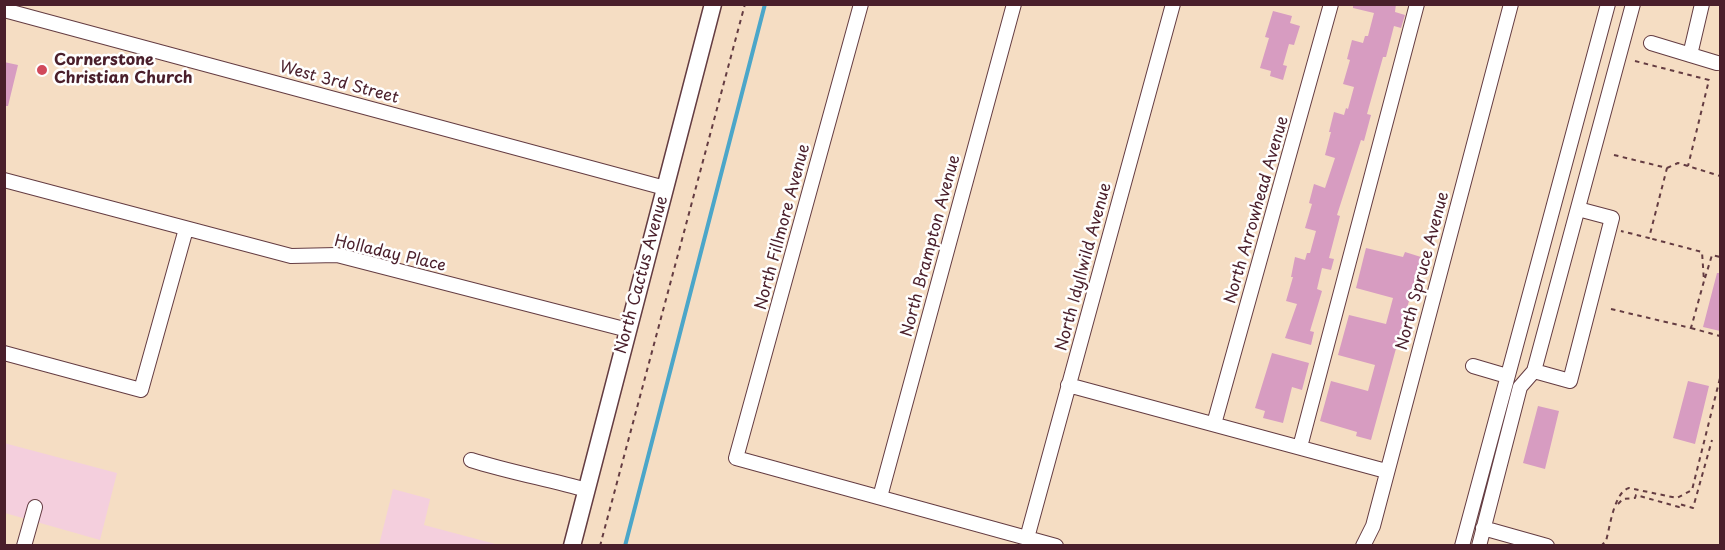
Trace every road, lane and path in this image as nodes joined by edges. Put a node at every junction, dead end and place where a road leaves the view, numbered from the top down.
1 (713, 4) edge
2 (745, 4) edge
3 (861, 4) edge
4 (1014, 4) edge
5 (1173, 4) edge
6 (1331, 4) edge
7 (1416, 4) edge
8 (1511, 4) edge
9 (1608, 4) edge
10 (1633, 4) edge
11 (1702, 4) edge
12 (5, 13) edge
13 (1651, 44) dead end
14 (1690, 55) junction
15 (1635, 61) dead end
16 (1717, 63) dead end
17 (1614, 155) dead end
18 (1688, 166) junction
19 (1667, 168) junction
20 (1720, 176) edge
21 (4, 180) edge
22 (665, 188) junction
23 (1578, 209) junction
24 (1610, 228) junction
25 (186, 230) junction
26 (1649, 238) junction
27 (1720, 257) edge
28 (1704, 281) junction
29 (1611, 309) dead end
30 (1691, 328) junction
31 (628, 330) junction
32 (1720, 336) edge
33 (4, 353) edge
34 (1473, 366) dead end
35 (1534, 371) junction
36 (1507, 376) junction
37 (1720, 378) edge
38 (1068, 385) junction
39 (1214, 424) junction
40 (1712, 440) dead end
41 (1300, 447) junction
42 (471, 460) dead end
43 (1386, 471) junction
44 (587, 490) junction
45 (880, 497) junction
46 (1616, 506) junction
47 (35, 507) dead end
48 (1483, 528) junction
49 (1027, 538) junction
50 (24, 546) edge
51 (573, 546) edge
52 (600, 546) edge
53 (1056, 546) edge
54 (1363, 546) edge
55 (1462, 546) edge
56 (1479, 546) edge
57 (1547, 546) edge
58 (1601, 546) edge

1 - 22 main road, North Cactus Avenue
2 - 52 path
3 - 45 street, North Fillmore Avenue
4 - 45 street, North Brampton Avenue
5 - 38 street, North Idyllwild Avenue
6 - 39 street, North Arrowhead Avenue
7 - 41 street
8 - 43 street, North Spruce Avenue
9 - 36 street
10 - 23 street
11 - 14 street
12 - 22 street, West 3rd Street
13 - 14 street
14 - 16 street
15 - 18 path
17 - 19 path
18 - 19 path
18 - 20 path
19 - 26 path
21 - 25 street, Holladay Place
22 - 31 main road, North Cactus Avenue
23 - 24 street
23 - 35 street
24 - 26 path
24 - 35 street
25 - 31 street, Holladay Place
25 - 33 street
26 - 28 path
27 - 28 path
28 - 30 path
29 - 30 path
30 - 32 path
31 - 44 main road, North Cactus Avenue
34 - 36 street
35 - 48 street
36 - 55 street
37 - 46 path
38 - 39 street
38 - 49 street, North Idyllwild Avenue
39 - 41 street
40 - 46 path
41 - 43 street
42 - 44 street
43 - 54 street, North Spruce Avenue
44 - 51 main road, North Cactus Avenue
45 - 49 street
46 - 58 path
47 - 50 street
48 - 56 street
48 - 57 street
49 - 53 street

